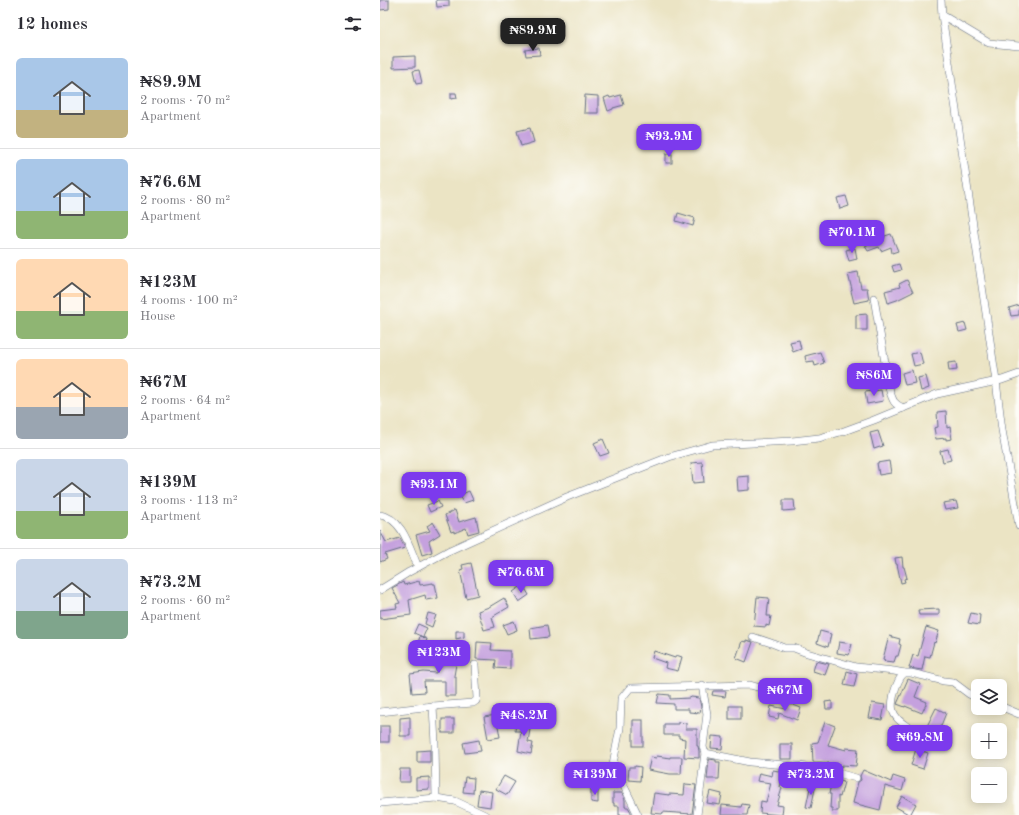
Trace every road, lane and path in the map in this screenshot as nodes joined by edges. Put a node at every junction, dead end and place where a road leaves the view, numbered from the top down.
1 (941, 0) edge
2 (942, 15) junction
3 (1019, 46) edge
4 (874, 298) dead end
5 (1019, 374) edge
6 (996, 381) junction
7 (903, 408) junction
8 (380, 515) edge
9 (1019, 526) edge
10 (418, 567) junction
11 (380, 590) edge
12 (753, 637) dead end
13 (475, 665) dead end
14 (904, 673) junction
15 (702, 685) junction
16 (764, 688) dead end
17 (971, 695) edge
18 (433, 706) junction
19 (1007, 709) edge
20 (380, 712) edge
21 (1019, 714) edge
22 (936, 741) dead end
23 (705, 753) junction
24 (856, 778) dead end
25 (436, 798) junction
26 (380, 803) edge
27 (485, 815) edge
28 (638, 815) edge
29 (697, 815) edge

1 - 2 street
2 - 3 street
2 - 6 street
4 - 7 street
5 - 6 street
6 - 7 street
6 - 9 street
7 - 10 street
8 - 10 street
10 - 11 street
12 - 14 street
13 - 18 street
14 - 17 street
14 - 22 street
15 - 16 street
15 - 23 street
15 - 28 street
18 - 20 street
18 - 25 street
19 - 21 street
23 - 24 street
23 - 29 street
25 - 26 street
25 - 27 street

